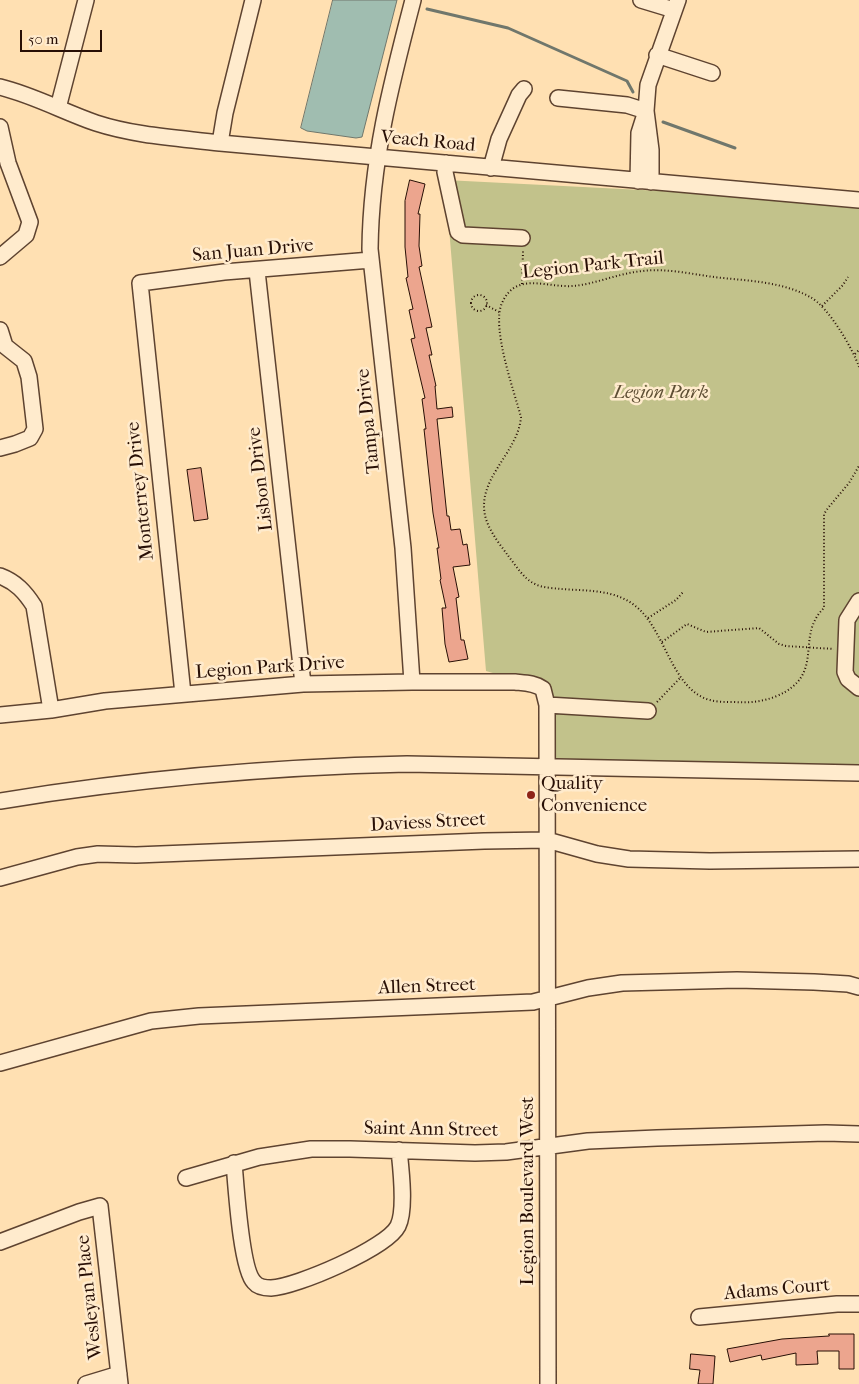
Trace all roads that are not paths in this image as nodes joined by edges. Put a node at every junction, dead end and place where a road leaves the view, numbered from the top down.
1 (86, 0) edge
2 (253, 0) edge
3 (413, 0) edge
4 (641, 0) edge
5 (676, 5) edge
6 (657, 55) junction
7 (712, 73) dead end
8 (0, 87) edge
9 (524, 89) dead end
10 (558, 98) dead end
11 (58, 108) junction
12 (646, 111) junction
13 (0, 127) edge
14 (220, 143) junction
15 (377, 157) junction
16 (446, 163) junction
17 (491, 168) junction
18 (645, 182) junction
19 (859, 200) edge
20 (522, 238) road end
21 (0, 257) edge
22 (371, 260) junction
23 (257, 271) junction
24 (140, 283) joint
25 (0, 330) edge
26 (3, 347) edge
27 (0, 448) edge
28 (0, 576) edge
29 (859, 600) edge
30 (412, 682) junction
31 (303, 684) junction
32 (859, 688) edge
33 (543, 689) joint
34 (183, 694) junction
35 (546, 705) junction
36 (51, 710) junction
37 (648, 711) road end
38 (0, 715) edge
39 (546, 768) junction
40 (859, 773) edge
41 (0, 801) edge
42 (547, 840) junction
43 (859, 859) edge
44 (0, 878) edge
45 (859, 987) edge
46 (548, 998) junction
47 (0, 1063) edge
48 (859, 1134) edge
49 (548, 1147) junction
50 (399, 1150) junction
51 (234, 1163) junction
52 (186, 1178) dead end
53 (0, 1242) edge
54 (859, 1304) edge
55 (699, 1317) dead end
56 (119, 1379) edge
57 (86, 1384) edge
58 (548, 1384) edge

1 - 11 street
2 - 14 street
3 - 15 street, Tampa Drive
4 - 5 street
5 - 6 street
6 - 7 street
6 - 12 street
8 - 11 street, Veach Road
9 - 17 street
10 - 12 street
11 - 14 street, Veach Road
12 - 18 street
12 - 18 street
13 - 21 street
14 - 15 street, Veach Road
15 - 16 street, Veach Road
15 - 22 street, Tampa Drive
16 - 17 street, Veach Road
16 - 20 street
17 - 18 street, Veach Road
18 - 19 street, Veach Road
22 - 23 street, San Juan Drive
22 - 30 street, Tampa Drive
23 - 24 street, San Juan Drive
23 - 31 street, Lisbon Drive
24 - 34 street, Monterrey Drive
25 - 26 street
26 - 27 street
28 - 36 street
29 - 32 street
30 - 31 street, Legion Park Drive
30 - 33 street, Legion Park Drive
31 - 34 street, Legion Park Drive
33 - 35 street, Legion Boulevard West
34 - 36 street, Legion Park Drive
35 - 37 street
35 - 39 street, Legion Boulevard West
36 - 38 street, Legion Park Drive
39 - 40 street
39 - 41 street
39 - 42 street, Legion Boulevard West
42 - 43 street, Daviess Street
42 - 44 street, Daviess Street
42 - 46 street, Legion Boulevard West
45 - 46 street, Allen Street
46 - 47 street, Allen Street
46 - 49 street, Legion Boulevard West
48 - 49 street, Saint Ann Street
49 - 50 street, Saint Ann Street
49 - 58 street, Legion Boulevard West
50 - 51 street, Saint Ann Street
50 - 51 street
51 - 52 street, Saint Ann Street
53 - 56 street, Wesleyan Place
54 - 55 street, Adams Court
56 - 57 street

